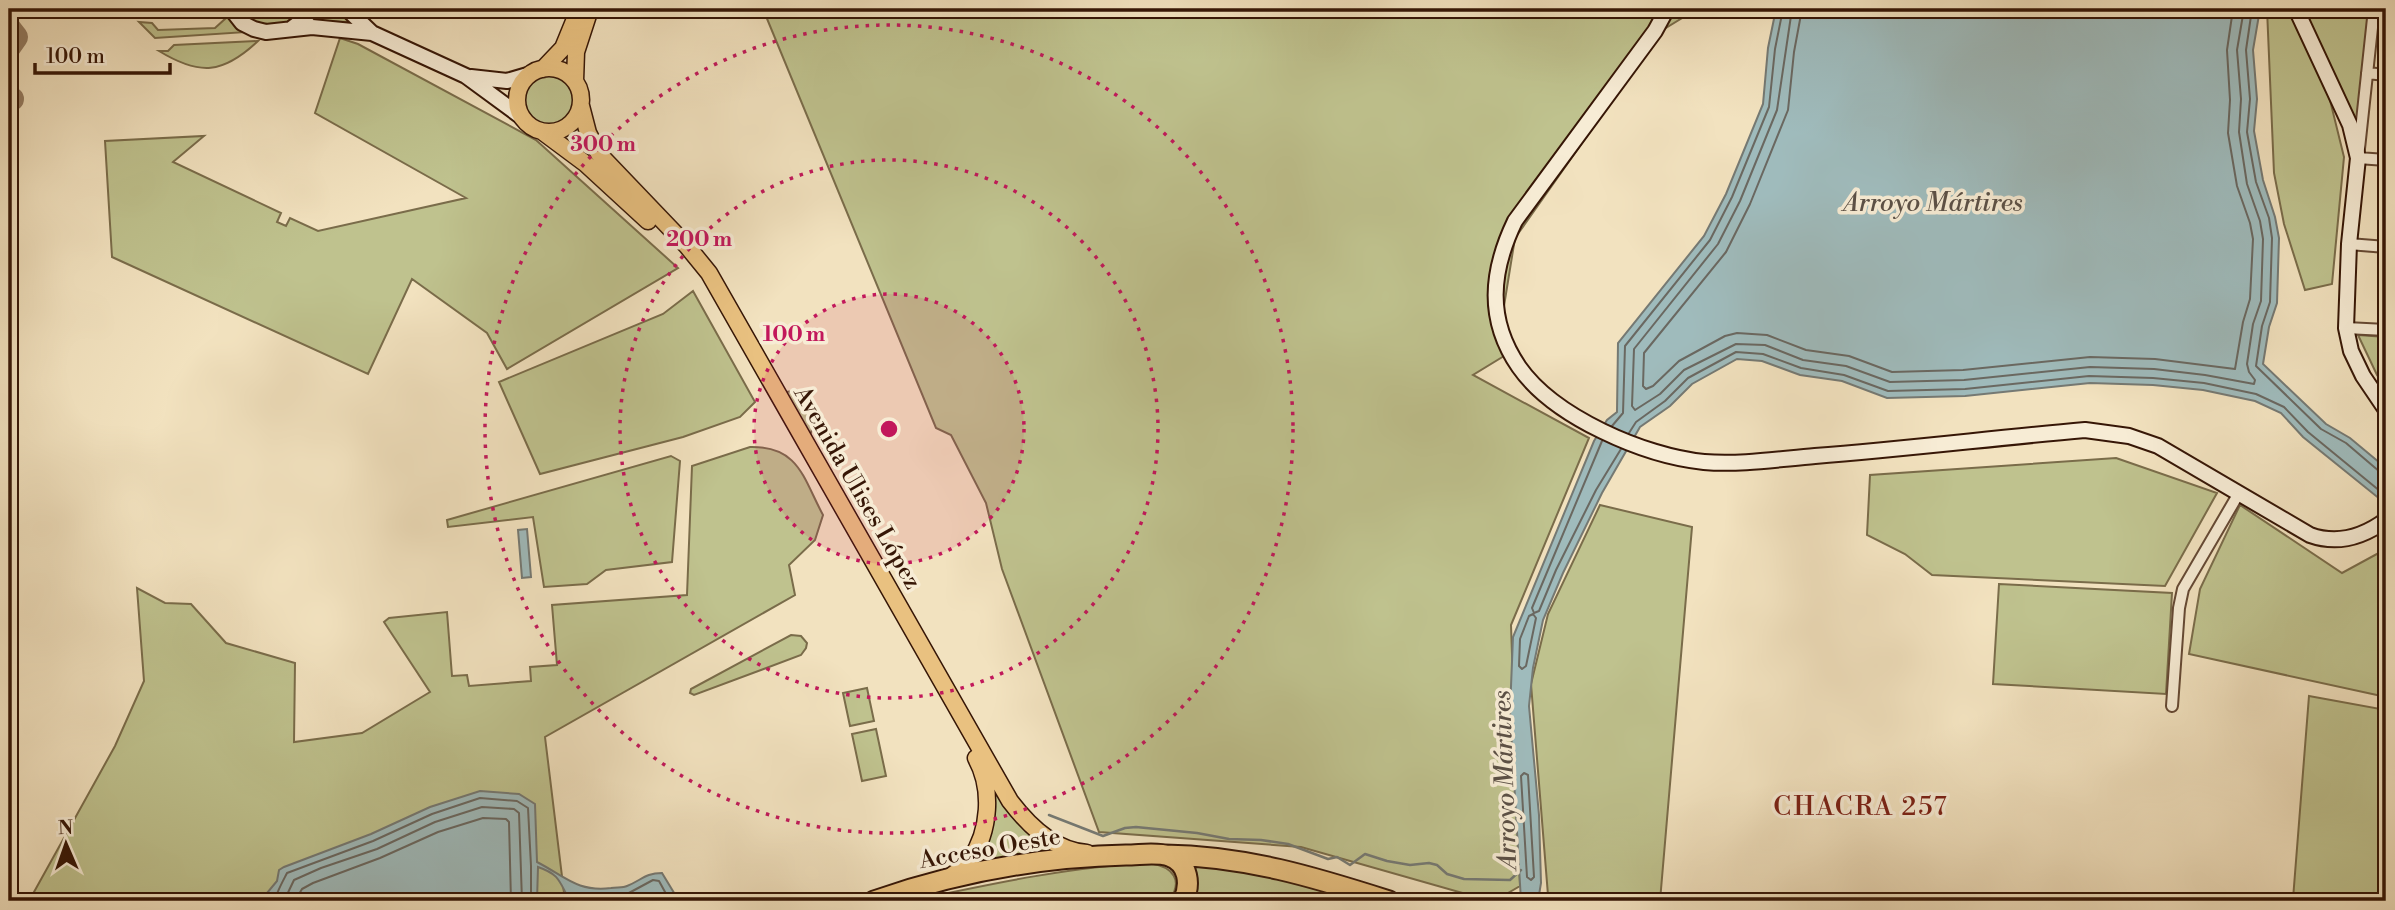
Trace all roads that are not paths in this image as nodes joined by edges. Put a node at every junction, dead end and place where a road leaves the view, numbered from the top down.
1 (231, 9) edge
2 (313, 9) edge
3 (348, 9) edge
4 (579, 9) edge
5 (590, 9) edge
6 (1667, 9) edge
7 (2296, 9) edge
8 (2374, 9) edge
9 (287, 30) junction
10 (372, 33) junction
11 (537, 71) junction
12 (2367, 73) junction
13 (2386, 75) edge
14 (466, 76) junction
15 (575, 81) junction
16 (580, 106) junction
17 (523, 118) junction
18 (543, 132) junction
19 (2358, 158) junction
20 (2386, 160) edge
21 (2349, 244) junction
22 (2386, 247) edge
23 (2346, 328) junction
24 (2386, 330) edge
25 (2386, 410) edge
26 (2239, 493) junction
27 (2386, 520) edge
28 (2172, 706) dead end
29 (1118, 855) junction
30 (1157, 855) junction
31 (944, 881) junction
32 (900, 895) edge
33 (874, 901) edge
34 (1183, 901) edge
35 (1389, 901) edge

1 - 9 main road
2 - 9 main road
3 - 10 main road
4 - 11 main road
5 - 15 main road
6 - 26 main road
7 - 19 main road
8 - 12 street
9 - 10 main road
10 - 14 main road
11 - 14 main road
11 - 15 main road
11 - 17 main road
12 - 13 street
12 - 19 street
14 - 17 main road
15 - 16 main road
16 - 18 main road
16 - 29 main road, Avenida Ulises López
17 - 18 main road
18 - 31 main road, Avenida Ulises López
19 - 20 street
19 - 21 main road
21 - 22 street
21 - 23 main road
23 - 24 street
23 - 25 main road
26 - 27 main road
26 - 28 street
29 - 30 highway, Acceso Oeste
29 - 31 highway, Acceso Oeste
30 - 34 highway
30 - 35 highway, Acceso Oeste
31 - 32 highway, Acceso Oeste
32 - 33 highway, Acceso Oeste

